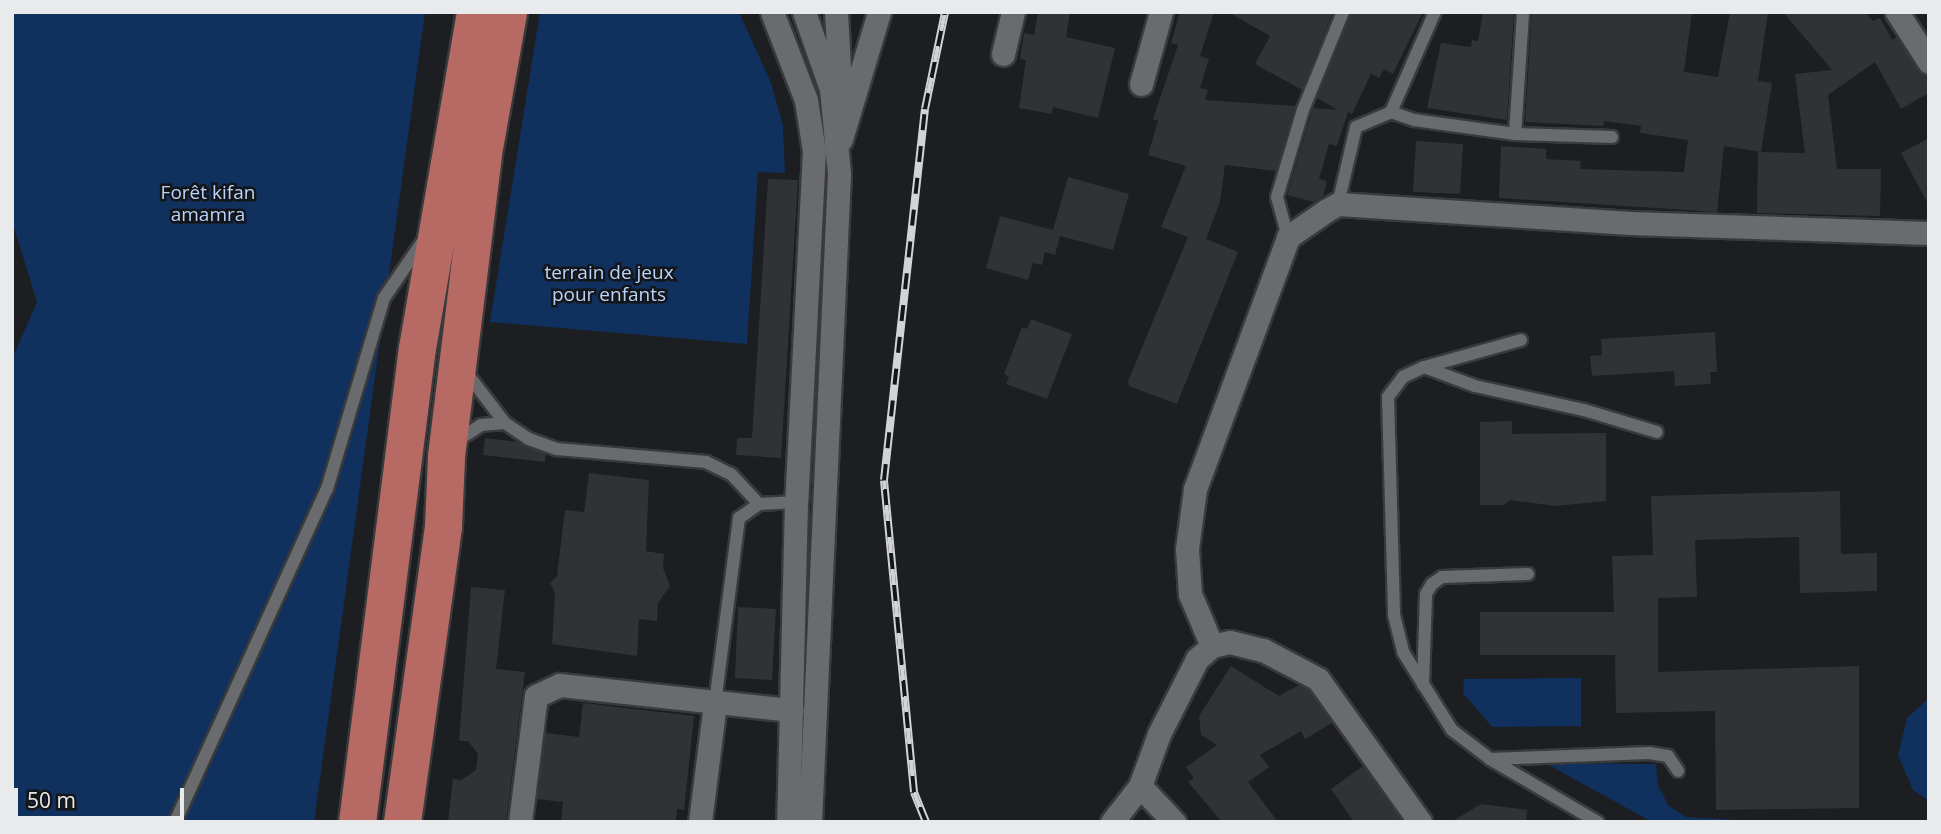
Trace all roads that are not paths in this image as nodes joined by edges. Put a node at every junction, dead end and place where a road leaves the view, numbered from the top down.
1 (475, 12) edge
2 (508, 12) edge
3 (772, 12) edge
4 (804, 12) edge
5 (830, 12) edge
6 (836, 12) edge
7 (879, 12) edge
8 (1013, 12) edge
9 (1161, 12) edge
10 (1343, 12) edge
11 (1436, 12) edge
12 (1523, 12) edge
13 (1896, 12) edge
14 (817, 43) junction
15 (1003, 54) dead end
16 (1929, 62) edge
17 (1141, 84) dead end
18 (1391, 112) junction
19 (1515, 134) junction
20 (1612, 137) dead end
21 (839, 145) junction
22 (1338, 204) junction
23 (441, 207) junction
24 (1929, 233) edge
25 (1288, 237) junction
26 (1521, 340) dead end
27 (458, 359) junction
28 (1424, 367) junction
29 (505, 423) junction
30 (1657, 432) dead end
31 (446, 456) junction
32 (796, 502) junction
33 (760, 504) junction
34 (1528, 574) dead end
35 (1212, 646) junction
36 (1423, 685) junction
37 (715, 703) junction
38 (792, 710) junction
39 (1490, 759) junction
40 (1678, 771) dead end
41 (1140, 786) junction
42 (175, 822) edge
43 (358, 822) edge
44 (402, 822) edge
45 (520, 822) edge
46 (700, 822) edge
47 (788, 822) edge
48 (810, 822) edge
49 (1112, 822) edge
50 (1174, 822) edge
51 (1420, 822) edge
52 (1598, 822) edge

1 - 23 main road
2 - 27 main road
3 - 32 street
4 - 14 street
5 - 14 street
6 - 21 street
7 - 21 street
8 - 15 street
9 - 17 street
10 - 25 lane
11 - 18 lane
12 - 19 lane
13 - 16 street
14 - 21 street
18 - 19 lane
18 - 22 lane
19 - 20 lane
21 - 48 street
22 - 24 street
22 - 25 street
23 - 42 lane
23 - 43 main road
25 - 35 street
26 - 28 lane
27 - 29 lane
27 - 31 main road
28 - 30 lane
28 - 36 lane
29 - 31 lane
29 - 33 lane
31 - 44 main road
32 - 33 lane
32 - 38 street
33 - 37 lane
34 - 36 lane
35 - 41 street
35 - 51 street
36 - 39 lane
37 - 38 street
37 - 45 street
37 - 46 street
38 - 47 street
39 - 40 lane
39 - 52 lane
41 - 49 street
41 - 50 street

